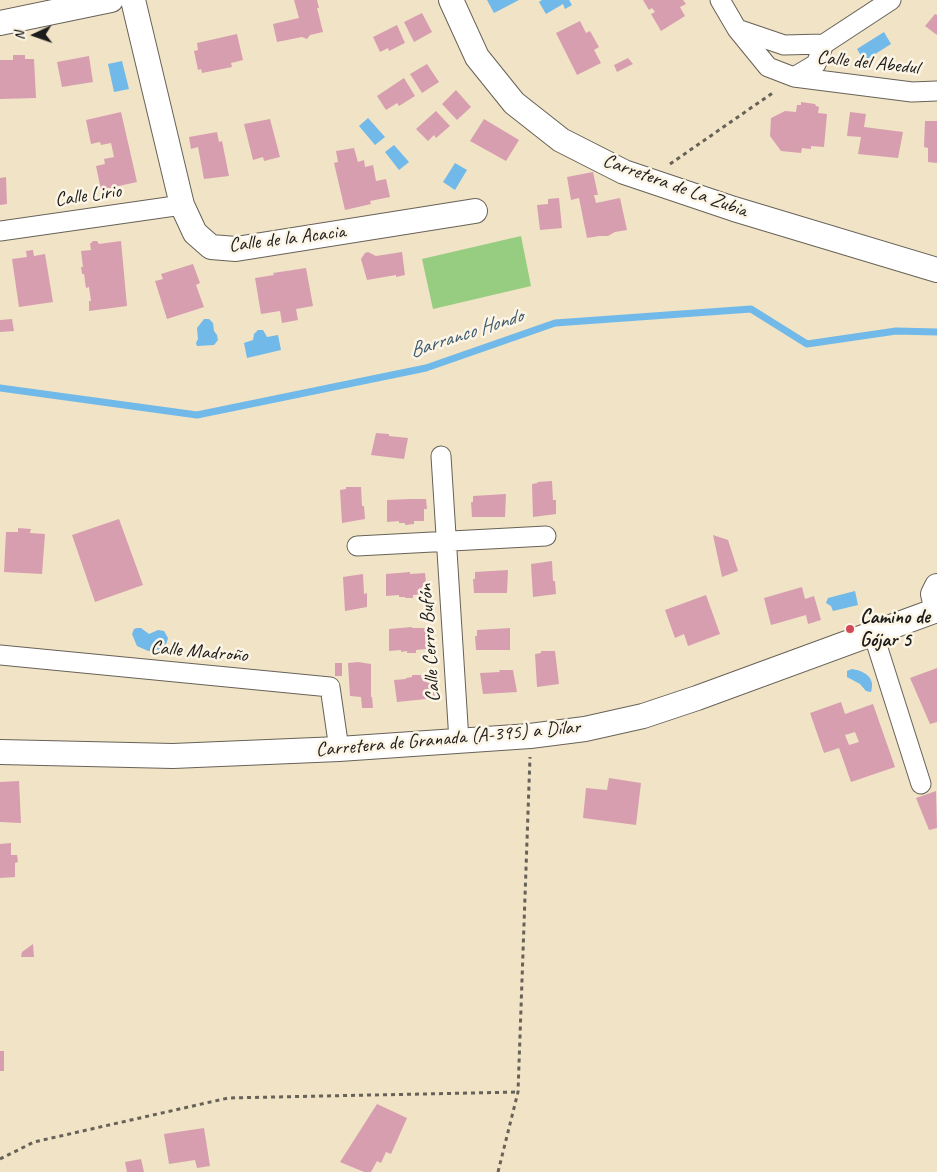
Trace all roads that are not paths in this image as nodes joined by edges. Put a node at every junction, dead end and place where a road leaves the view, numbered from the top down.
1 (111, 0) edge
2 (132, 0) edge
3 (451, 0) edge
4 (720, 0) edge
5 (891, 0) edge
6 (0, 23) edge
7 (737, 29) junction
8 (824, 44) junction
9 (790, 76) junction
10 (937, 90) edge
11 (182, 205) junction
12 (475, 211) dead end
13 (0, 231) edge
14 (937, 270) edge
15 (441, 456) dead end
16 (546, 536) dead end
17 (446, 541) junction
18 (358, 546) dead end
19 (937, 586) edge
20 (937, 610) edge
21 (873, 634) junction
22 (0, 655) edge
23 (459, 741) junction
24 (339, 750) junction
25 (0, 752) edge
26 (921, 784) dead end

1 - 6 street
2 - 11 street, Calle de la Acacia
3 - 14 street, Carretera de La Zubia
4 - 7 street
5 - 8 street
7 - 8 street
7 - 9 street
8 - 9 street
9 - 10 street, Calle del Abedul
11 - 12 street, Calle de la Acacia
11 - 13 street, Calle Lirio
15 - 17 street, Calle Cerro Bufón
16 - 17 street
17 - 18 street
17 - 23 street, Calle Cerro Bufón
19 - 20 street
20 - 21 street, Carretera de Granada (A-395) a Dílar
21 - 23 street, Carretera de Granada (A-395) a Dílar
21 - 26 street
22 - 24 street, Calle Madroño
23 - 24 street, Carretera de Granada (A-395) a Dílar
24 - 25 street, Carretera de Granada (A-395) a Dílar

